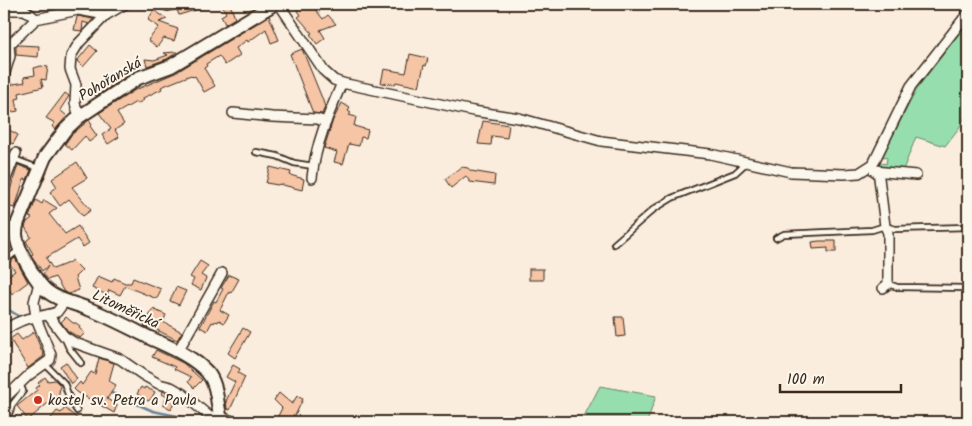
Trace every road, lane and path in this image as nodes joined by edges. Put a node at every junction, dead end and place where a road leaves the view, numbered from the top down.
1 (124, 4) edge
2 (161, 4) edge
3 (176, 4) edge
4 (279, 4) edge
5 (268, 5) edge
6 (78, 7) edge
7 (4, 10) edge
8 (968, 13) edge
9 (106, 15) junction
10 (36, 19) junction
11 (4, 76) edge
12 (342, 83) junction
13 (233, 113) dead end
14 (78, 117) junction
15 (326, 122) junction
16 (256, 152) dead end
17 (15, 156) joint
18 (747, 162) junction
19 (313, 166) junction
20 (40, 168) junction
21 (878, 170) junction
22 (859, 173) junction
23 (916, 175) dead end
24 (312, 178) dead end
25 (4, 184) edge
26 (886, 226) junction
27 (968, 227) edge
28 (10, 229) edge
29 (776, 238) dead end
30 (614, 244) dead end
31 (20, 249) junction
32 (4, 261) edge
33 (222, 274) dead end
34 (38, 283) junction
35 (886, 286) joint
36 (968, 288) edge
37 (65, 301) junction
38 (48, 315) junction
39 (36, 318) junction
40 (4, 332) edge
41 (64, 336) junction
42 (178, 352) junction
43 (45, 364) junction
44 (81, 364) dead end
45 (20, 384) junction
46 (4, 399) edge
47 (77, 411) dead end
48 (4, 418) edge
49 (225, 421) edge

1 - 9 street
2 - 3 street
4 - 12 street
5 - 14 street, Pohořanská
6 - 9 street
6 - 10 street
7 - 10 street
8 - 22 street
9 - 14 street
10 - 11 street
12 - 15 street
12 - 18 street
13 - 15 street
14 - 20 street, Pohořanská
15 - 19 street
16 - 19 lane
17 - 20 lane
17 - 25 street
18 - 22 street
18 - 30 lane
19 - 24 street
20 - 28 street, Pohořanská
21 - 22 street
21 - 23 street
21 - 26 street
26 - 27 lane
26 - 29 lane
26 - 35 street
28 - 31 street, Litoměřická
31 - 32 lane
31 - 34 street, Litoměřická
33 - 42 street
34 - 37 street, Litoměřická
34 - 39 street
35 - 36 lane
37 - 38 street
37 - 42 street, Litoměřická
38 - 39 street
38 - 41 street
39 - 40 street
39 - 43 street
41 - 44 lane
41 - 49 street, Litoměřická
42 - 49 street, Litoměřická
43 - 45 street
43 - 47 lane
45 - 46 street
45 - 48 lane

